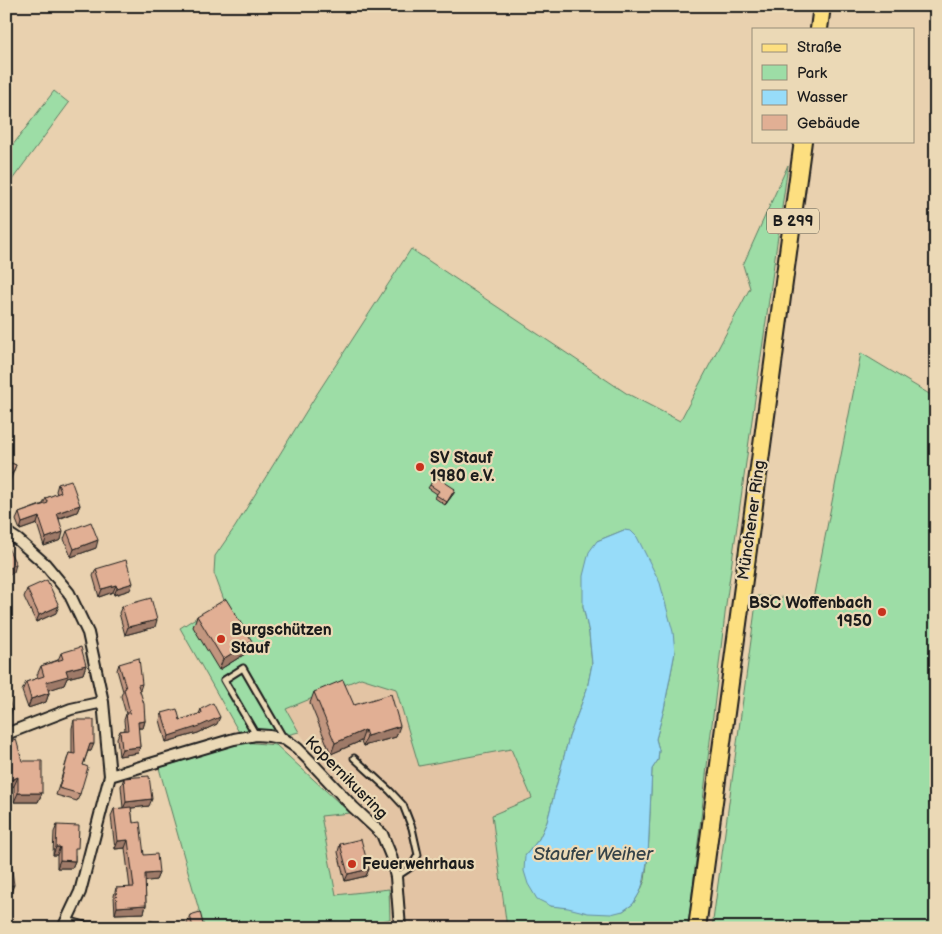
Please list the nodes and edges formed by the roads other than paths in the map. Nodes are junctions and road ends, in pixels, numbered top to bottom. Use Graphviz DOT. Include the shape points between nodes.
graph roads {
  1 [pos="822,6"];
  2 [pos="819,28"];
  3 [pos="803,142"];
  4 [pos="6,532"];
  5 [pos="102,702"];
  6 [pos="6,734"];
  7 [pos="256,735"];
  8 [pos="284,739"];
  9 [pos="354,758"];
  10 [pos="110,776"];
  11 [pos="396,877"];
  12 [pos="65,924"];
  13 [pos="151,925"];
  14 [pos="400,928"];
  15 [pos="697,928"];
  1 -- 2 [label="main road"];
  3 -- 15 [label="main road, Münchener Ring / B 299"];
  4 -- 5 [label="street" via="45,564 69,593 88,632"];
  5 -- 6 [label="street" via="71,709"];
  5 -- 10 [label="street"];
  7 -- 8 [label="street, Kopernikusring"];
  7 -- 8 [label="lane" via="224,680 243,668"];
  7 -- 10 [label="street, Kopernikusring" via="218,743"];
  8 -- 11 [label="street, Kopernikusring" via="297,748 382,834"];
  9 -- 11 [label="lane" via="403,805 412,828 418,855 411,867"];
  10 -- 12 [label="street" via="80,892"];
  11 -- 14 [label="street, Kopernikusring"];
  12 -- 13 [label="lane"];
}
